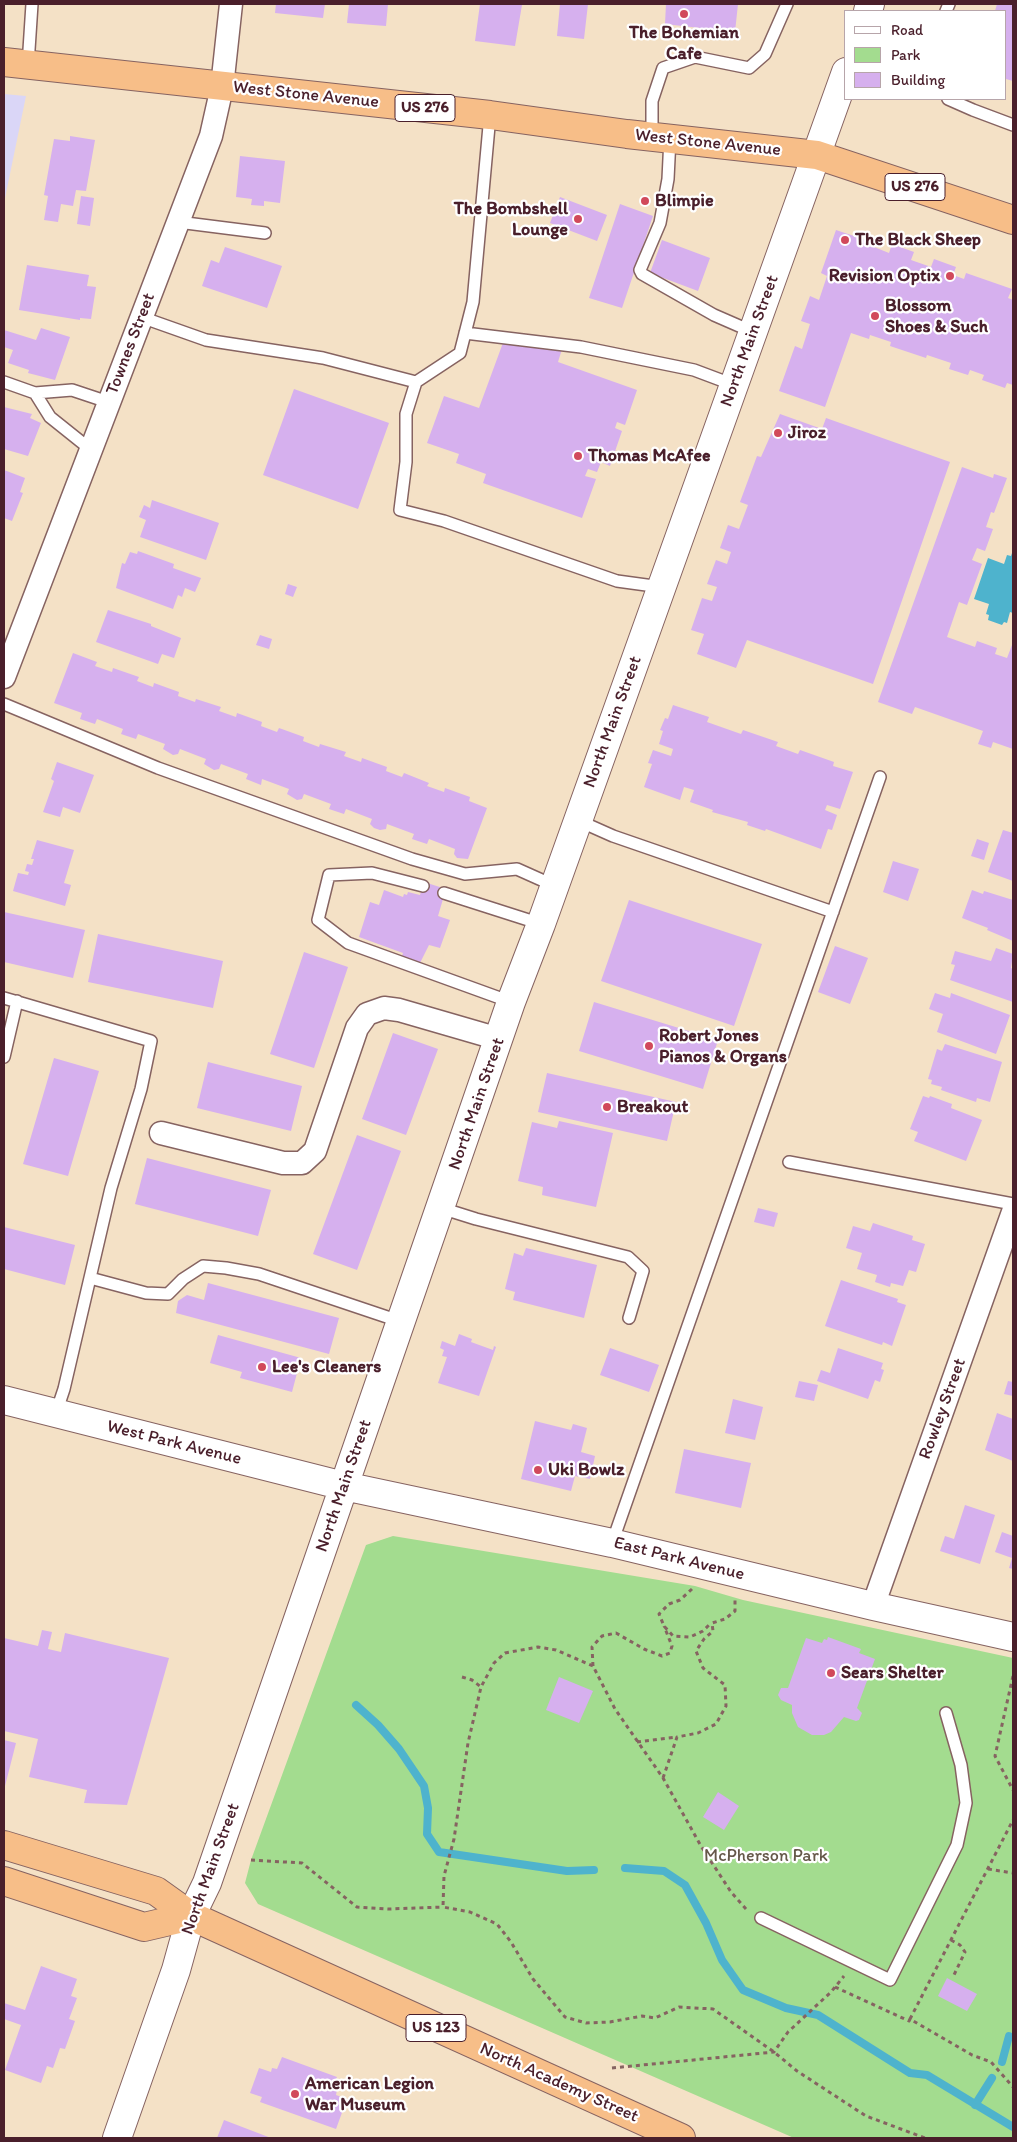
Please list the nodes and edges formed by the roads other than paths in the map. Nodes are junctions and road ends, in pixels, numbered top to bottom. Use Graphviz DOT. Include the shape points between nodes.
graph roads {
  1 [pos="32,4"];
  2 [pos="231,4"];
  3 [pos="787,4"];
  4 [pos="16,64"];
  5 [pos="844,78"];
  6 [pos="222,87"];
  7 [pos="950,100"];
  8 [pos="490,115"];
  9 [pos="1013,125"];
  10 [pos="661,137"];
  11 [pos="817,155"];
  12 [pos="1013,220"];
  13 [pos="178,222"];
  14 [pos="265,233"];
  15 [pos="141,317"];
  16 [pos="753,332"];
  17 [pos="465,333"];
  18 [pos="4,382"];
  19 [pos="416,382"];
  20 [pos="734,385"];
  21 [pos="35,393"];
  22 [pos="108,402"];
  23 [pos="90,449"];
  24 [pos="661,587"];
  25 [pos="12,634"];
  26 [pos="4,677"];
  27 [pos="4,704"];
  28 [pos="880,777"];
  29 [pos="578,820"];
  30 [pos="423,886"];
  31 [pos="555,886"];
  32 [pos="444,894"];
  33 [pos="832,912"];
  34 [pos="541,924"];
  35 [pos="4,998"];
  36 [pos="17,1001"];
  37 [pos="511,1002"];
  38 [pos="499,1039"];
  39 [pos="4,1057"];
  40 [pos="161,1133"];
  41 [pos="789,1162"];
  42 [pos="1013,1204"];
  43 [pos="441,1208"];
  44 [pos="1013,1212"];
  45 [pos="90,1278"];
  46 [pos="630,1318"];
  47 [pos="402,1322"];
  48 [pos="4,1400"];
  49 [pos="56,1413"];
  50 [pos="344,1486"];
  51 [pos="612,1543"];
  52 [pos="873,1606"];
  53 [pos="1013,1637"];
  54 [pos="946,1713"];
  55 [pos="4,1845"];
  56 [pos="4,1881"];
  57 [pos="191,1916"];
  58 [pos="761,1918"];
  59 [pos="117,2138"];
  60 [pos="681,2138"];
  1 -- 4 [label="lane"];
  2 -- 6 [label="street, Townes Street"];
  3 -- 10 [label="lane" via="765,54 749,68 695,57 663,68 652,101"];
  4 -- 6 [label="highway, West Stone Avenue / US 276"];
  5 -- 11 [label="street, North Main Street"];
  6 -- 8 [label="highway, West Stone Avenue / US 276"];
  6 -- 13 [label="street, Townes Street" via="211,136"];
  7 -- 9 [label="lane"];
  8 -- 10 [label="highway, West Stone Avenue / US 276"];
  8 -- 17 [label="lane" via="473,302"];
  10 -- 11 [label="highway, West Stone Avenue / US 276"];
  10 -- 16 [label="lane" via="668,179 660,223 640,270 714,315"];
  11 -- 12 [label="highway, US 276"];
  11 -- 16 [label="street, North Main Street"];
  13 -- 14 [label="lane"];
  13 -- 15 [label="street, Townes Street"];
  15 -- 19 [label="lane" via="206,340 323,358"];
  15 -- 22 [label="street, Townes Street"];
  16 -- 20 [label="street, North Main Street"];
  17 -- 19 [label="lane" via="460,353"];
  17 -- 20 [label="lane" via="581,346 694,370"];
  18 -- 21 [label="lane"];
  19 -- 24 [label="lane" via="406,414 406,462 400,510 444,521 617,581"];
  20 -- 24 [label="street, North Main Street"];
  21 -- 22 [label="lane" via="72,390"];
  21 -- 23 [label="lane" via="50,417"];
  22 -- 23 [label="street, Townes Street"];
  23 -- 25 [label="street, Townes Street"];
  24 -- 29 [label="street, North Main Street"];
  25 -- 26 [label="street, Townes Street"];
  27 -- 31 [label="lane" via="158,768 412,859 465,874 518,869"];
  28 -- 33 [label="lane"];
  29 -- 31 [label="street, North Main Street"];
  29 -- 33 [label="lane" via="612,836"];
  30 -- 37 [label="lane" via="372,873 329,875 318,920 348,942"];
  31 -- 34 [label="street, North Main Street"];
  32 -- 34 [label="lane"];
  33 -- 51 [label="lane"];
  34 -- 37 [label="street, North Main Street"];
  35 -- 36 [label="lane"];
  36 -- 39 [label="lane"];
  36 -- 45 [label="lane" via="152,1041"];
  37 -- 38 [label="street, North Main Street"];
  38 -- 40 [label="street" via="399,1010 384,1008 367,1014 357,1028 315,1152 302,1163 283,1163"];
  38 -- 43 [label="street, North Main Street"];
  41 -- 42 [label="lane"];
  43 -- 46 [label="lane" via="628,1257 643,1271"];
  43 -- 47 [label="street, North Main Street"];
  44 -- 52 [label="street, Rowley Street"];
  45 -- 47 [label="lane" via="146,1293 168,1294 183,1279 204,1266 226,1268 259,1274"];
  45 -- 49 [label="lane"];
  47 -- 50 [label="street, North Main Street"];
  48 -- 49 [label="street, West Park Avenue"];
  49 -- 50 [label="street, West Park Avenue"];
  50 -- 51 [label="street, East Park Avenue"];
  50 -- 57 [label="street, North Main Street" via="207,1883"];
  51 -- 52 [label="street, East Park Avenue"];
  52 -- 53 [label="street, East Park Avenue"];
  54 -- 58 [label="lane" via="961,1766 966,1803 957,1845 890,1980"];
  55 -- 57 [label="highway, North Academy Street / US 123" via="156,1891"];
  56 -- 57 [label="highway" via="144,1927"];
  57 -- 59 [label="street, North Main Street" via="176,1970"];
  57 -- 60 [label="highway, North Academy Street / US 123"];
}
